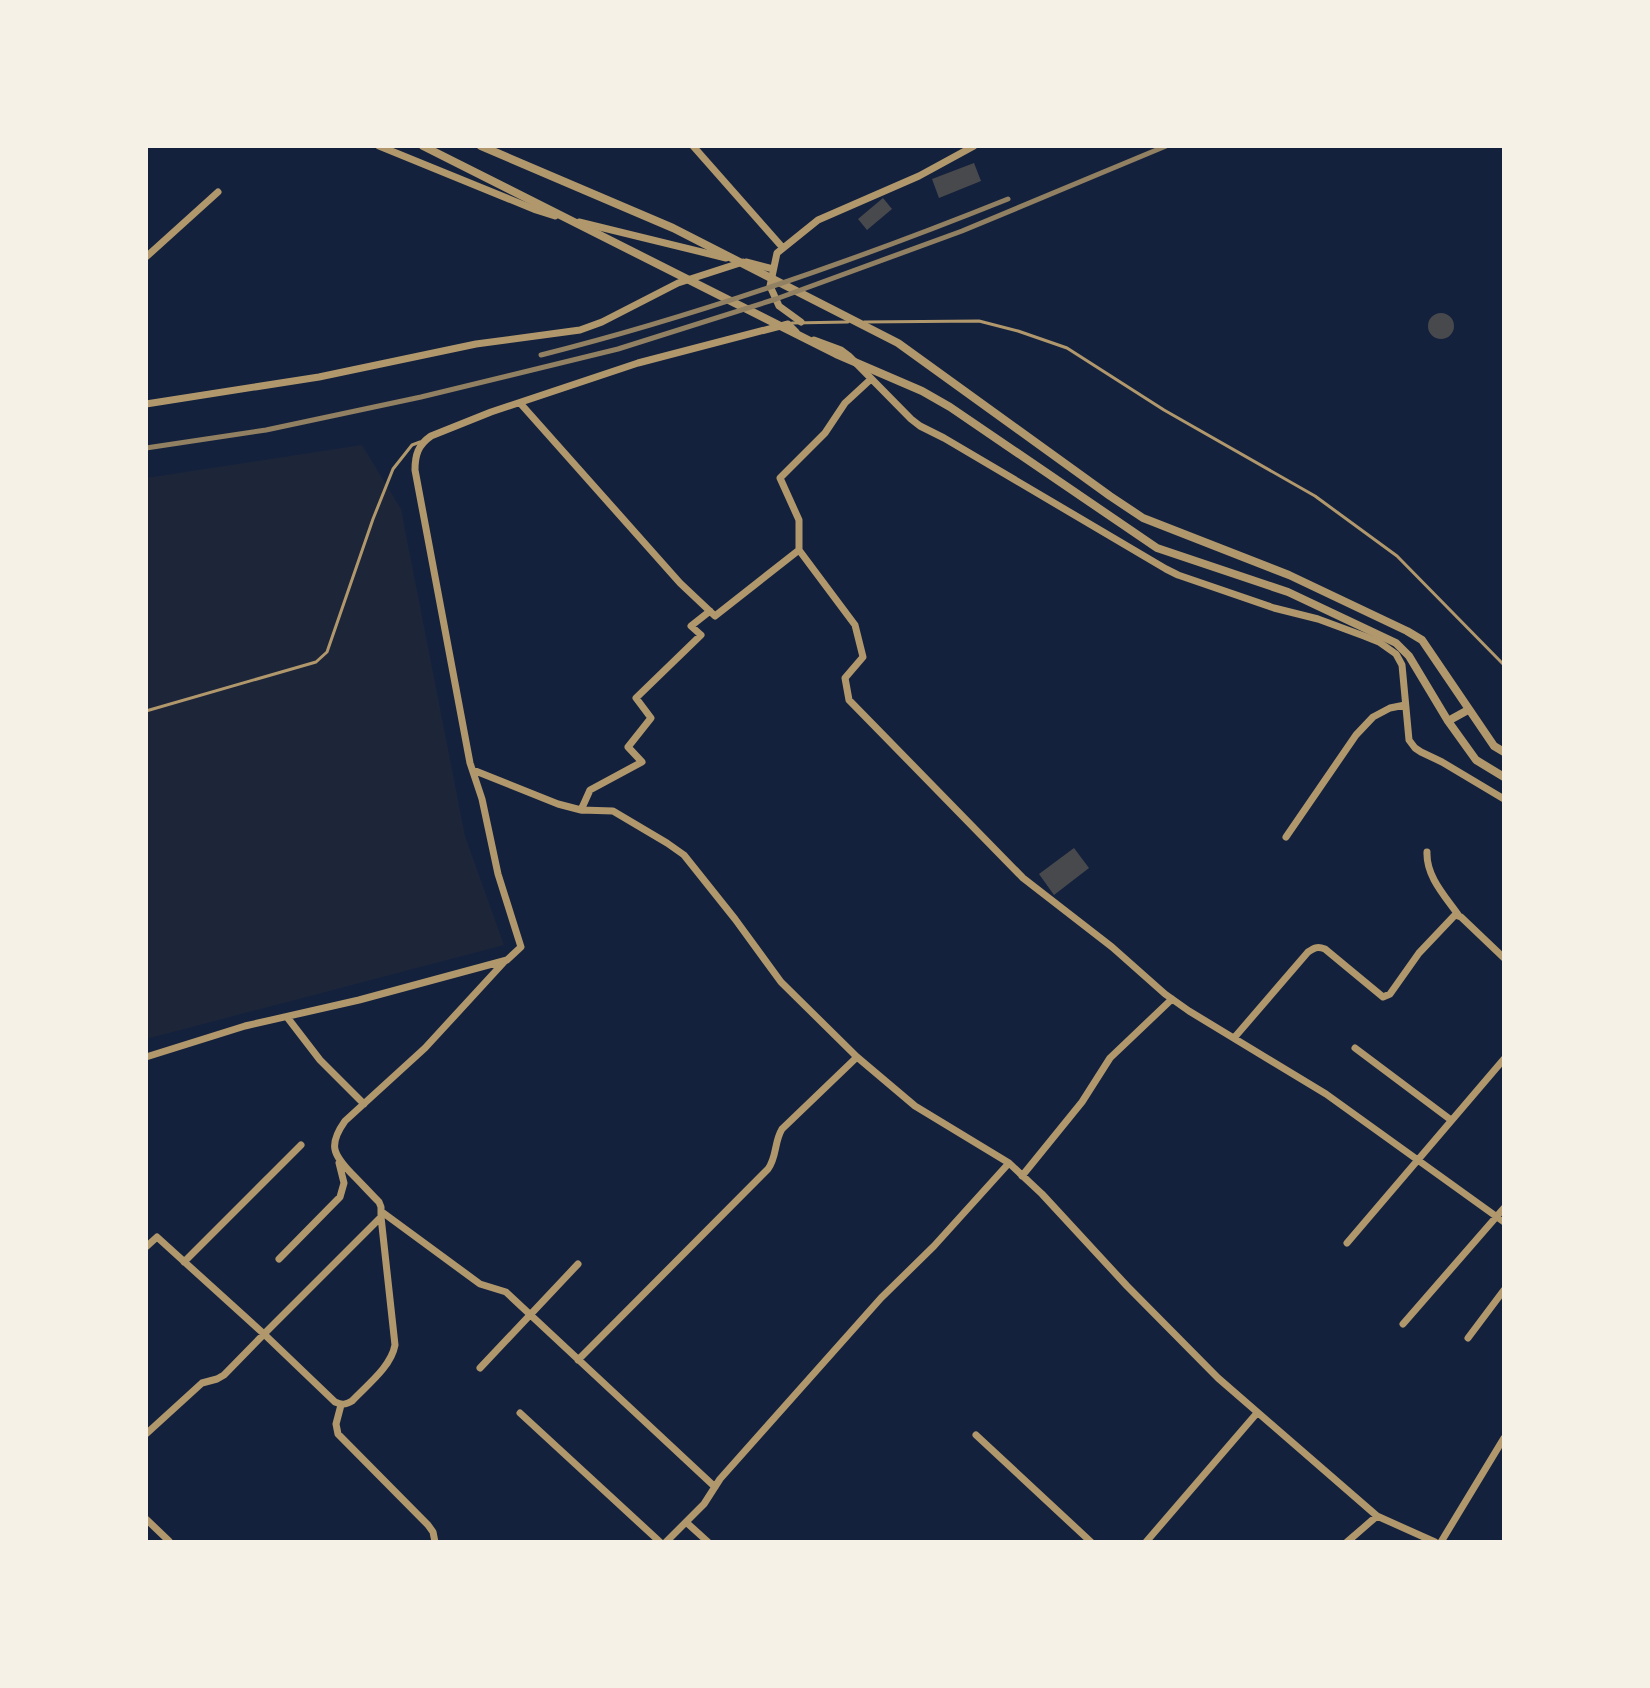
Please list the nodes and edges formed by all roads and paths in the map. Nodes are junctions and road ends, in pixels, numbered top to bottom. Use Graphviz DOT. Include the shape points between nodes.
graph roads {
  1 [pos="379,146"];
  2 [pos="423,146"];
  3 [pos="481,146"];
  4 [pos="693,146"];
  5 [pos="974,146"];
  6 [pos="218,192"];
  7 [pos="783,248"];
  8 [pos="146,257"];
  9 [pos="744,262"];
  10 [pos="773,269"];
  11 [pos="801,322"];
  12 [pos="788,324"];
  13 [pos="871,379"];
  14 [pos="520,403"];
  15 [pos="146,404"];
  16 [pos="423,441"];
  17 [pos="799,550"];
  18 [pos="710,611"];
  19 [pos="1504,665"];
  20 [pos="1405,705"];
  21 [pos="1468,710"];
  22 [pos="146,711"];
  23 [pos="1448,721"];
  24 [pos="1504,752"];
  25 [pos="473,770"];
  26 [pos="1504,777"];
  27 [pos="1504,799"];
  28 [pos="581,810"];
  29 [pos="1286,837"];
  30 [pos="1427,852"];
  31 [pos="1459,916"];
  32 [pos="1504,958"];
  33 [pos="507,960"];
  34 [pos="1172,999"];
  35 [pos="287,1017"];
  36 [pos="1234,1038"];
  37 [pos="1355,1048"];
  38 [pos="146,1057"];
  39 [pos="857,1057"];
  40 [pos="1504,1059"];
  41 [pos="364,1104"];
  42 [pos="1451,1120"];
  43 [pos="301,1145"];
  44 [pos="338,1159"];
  45 [pos="1418,1161"];
  46 [pos="1009,1163"];
  47 [pos="1022,1176"];
  48 [pos="1504,1208"];
  49 [pos="381,1214"];
  50 [pos="1501,1220"];
  51 [pos="1347,1243"];
  52 [pos="146,1247"];
  53 [pos="279,1259"];
  54 [pos="184,1262"];
  55 [pos="578,1264"];
  56 [pos="1504,1290"];
  57 [pos="530,1315"];
  58 [pos="1403,1324"];
  59 [pos="264,1334"];
  60 [pos="1468,1338"];
  61 [pos="578,1360"];
  62 [pos="480,1368"];
  63 [pos="341,1405"];
  64 [pos="520,1413"];
  65 [pos="1257,1413"];
  66 [pos="146,1434"];
  67 [pos="976,1435"];
  68 [pos="1504,1438"];
  69 [pos="715,1487"];
  70 [pos="1377,1516"];
  71 [pos="146,1519"];
  72 [pos="687,1523"];
  73 [pos="169,1541"];
  74 [pos="435,1542"];
  75 [pos="660,1542"];
  76 [pos="666,1542"];
  77 [pos="708,1542"];
  78 [pos="1091,1542"];
  79 [pos="1146,1542"];
  80 [pos="1347,1542"];
  81 [pos="1435,1542"];
  82 [pos="1441,1542"];
  1 -- 9 [label="street" via="536,210"];
  2 -- 23 [label="street" via="836,354 922,391 1157,548 1288,592 1396,643"];
  3 -- 21 [label="street" via="673,228 898,343 1143,518 1289,575 1422,640"];
  4 -- 7 [label="street"];
  5 -- 7 [label="street" via="818,220"];
  6 -- 8 [label="street"];
  7 -- 10 [label="street"];
  9 -- 10 [label="street"];
  9 -- 15 [label="street" via="678,283 580,330"];
  10 -- 11 [label="street" via="770,286 779,306"];
  11 -- 12 [label="lane"];
  11 -- 19 [label="lane" via="979,321 1067,348 1315,496 1397,556"];
  12 -- 13 [label="street" via="799,334 841,350"];
  12 -- 14 [label="street" via="638,363"];
  13 -- 17 [label="street" via="780,478 799,520"];
  13 -- 20 [label="street" via="920,426 1178,575 1379,642 1402,665"];
  14 -- 16 [label="street"];
  14 -- 18 [label="street"];
  16 -- 22 [label="lane" via="412,445 393,469 327,652 316,662"];
  16 -- 25 [label="street" via="415,470"];
  17 -- 18 [label="street" via="715,616"];
  17 -- 34 [label="street" via="855,625 863,657 845,678 849,700 1023,878"];
  18 -- 28 [label="street" via="691,626 701,635 636,698 651,718 628,747 642,762 590,790"];
  20 -- 27 [label="street" via="1409,740 1415,748"];
  20 -- 29 [label="street" via="1373,717 1356,735"];
  21 -- 23 [label="street"];
  21 -- 24 [label="street"];
  23 -- 26 [label="street" via="1476,760"];
  25 -- 28 [label="street"];
  25 -- 33 [label="street" via="521,947"];
  28 -- 39 [label="street" via="613,811 684,855 781,982"];
  30 -- 31 [label="street" via="1433,877"];
  31 -- 32 [label="street"];
  31 -- 36 [label="street" via="1419,953 1387,996 1325,949 1313,948"];
  33 -- 35 [label="street"];
  33 -- 41 [label="street"];
  34 -- 36 [label="street"];
  34 -- 47 [label="street" via="1110,1058"];
  35 -- 38 [label="street"];
  35 -- 41 [label="street"];
  36 -- 45 [label="street" via="1326,1094"];
  37 -- 42 [label="street"];
  39 -- 46 [label="street" via="915,1106"];
  39 -- 61 [label="street" via="782,1129 768,1169"];
  40 -- 42 [label="street"];
  41 -- 44 [label="street" via="339,1130 334,1145"];
  42 -- 45 [label="street"];
  43 -- 54 [label="street"];
  44 -- 49 [label="street" via="379,1202"];
  44 -- 53 [label="street" via="344,1183 340,1197"];
  45 -- 50 [label="street"];
  45 -- 51 [label="street"];
  46 -- 47 [label="street"];
  46 -- 69 [label="street" via="881,1298"];
  47 -- 65 [label="street"];
  48 -- 50 [label="street"];
  49 -- 57 [label="street" via="476,1282 506,1292"];
  49 -- 59 [label="street"];
  49 -- 63 [label="street" via="393,1355 352,1401"];
  50 -- 58 [label="street"];
  52 -- 54 [label="street" via="157,1237"];
  54 -- 59 [label="street"];
  55 -- 57 [label="street"];
  56 -- 60 [label="street"];
  57 -- 61 [label="street"];
  57 -- 62 [label="street"];
  59 -- 63 [label="street"];
  59 -- 66 [label="street" via="224,1375 202,1383"];
  61 -- 69 [label="street"];
  63 -- 74 [label="street" via="338,1434 428,1525"];
  64 -- 75 [label="street"];
  65 -- 70 [label="street"];
  65 -- 79 [label="street"];
  67 -- 78 [label="street"];
  68 -- 82 [label="street"];
  69 -- 72 [label="street"];
  70 -- 80 [label="street"];
  70 -- 81 [label="street"];
  71 -- 73 [label="street"];
  72 -- 76 [label="street"];
  72 -- 77 [label="street"];
}
